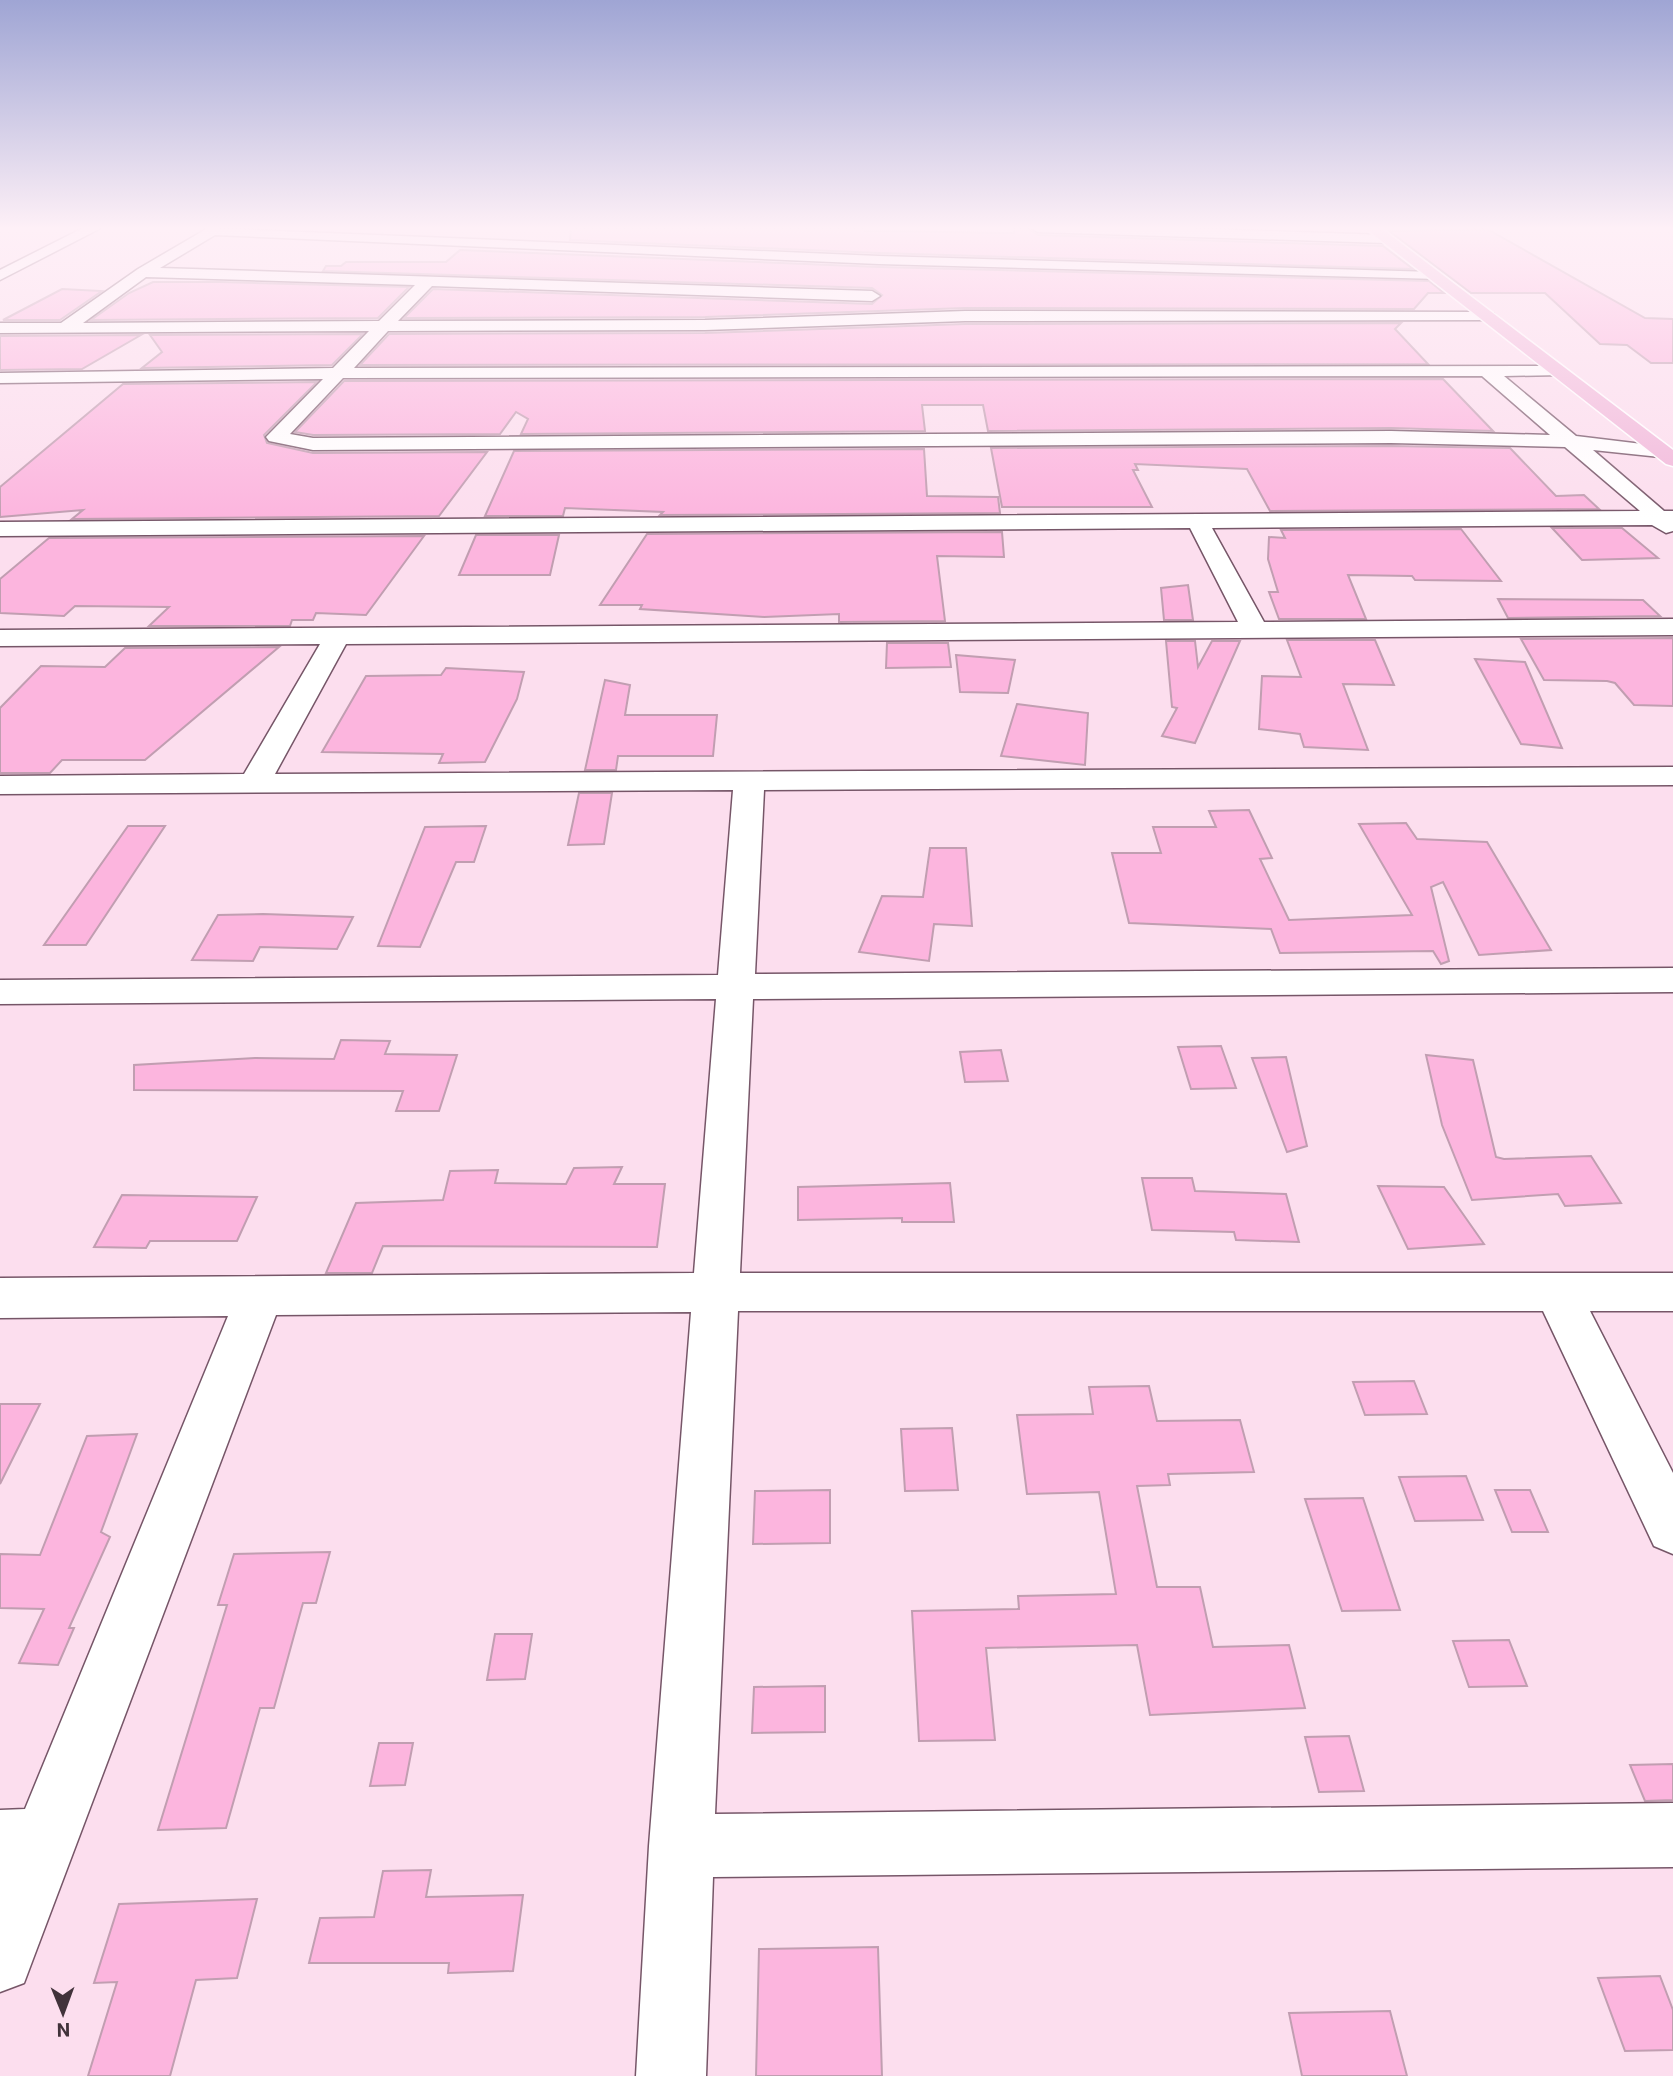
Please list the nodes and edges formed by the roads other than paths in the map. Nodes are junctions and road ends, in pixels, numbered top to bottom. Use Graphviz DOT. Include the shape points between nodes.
graph roads {
  1 [pos="69,325"];
  2 [pos="732,325"];
  3 [pos="1498,325"];
  4 [pos="383,327"];
  5 [pos="0,328"];
  6 [pos="65,328"];
  7 [pos="43,344"];
  8 [pos="22,360"];
  9 [pos="1486,371"];
  10 [pos="1556,371"];
  11 [pos="340,373"];
  12 [pos="0,377"];
  13 [pos="1565,441"];
  14 [pos="1667,456"];
  15 [pos="1198,522"];
  16 [pos="1667,523"];
  17 [pos="0,529"];
  18 [pos="1673,627"];
  19 [pos="1255,629"];
  20 [pos="338,635"];
  21 [pos="0,638"];
  22 [pos="1673,776"];
  23 [pos="750,781"];
  24 [pos="254,784"];
  25 [pos="0,785"];
  26 [pos="1673,979"];
  27 [pos="736,986"];
  28 [pos="0,992"];
  29 [pos="715,1292"];
  30 [pos="1673,1292"];
  31 [pos="1557,1293"];
  32 [pos="260,1295"];
  33 [pos="0,1298"];
  34 [pos="1673,1528"];
  35 [pos="1673,1835"];
  36 [pos="22,1841"];
  37 [pos="681,1846"];
  38 [pos="0,1959"];
  39 [pos="671,2076"];
  1 -- 6 [label="street"];
  2 -- 4 [label="street"];
  3 -- 10 [label="main road"];
  4 -- 6 [label="street"];
  4 -- 11 [label="street"];
  5 -- 6 [label="street"];
  6 -- 7 [label="street"];
  8 -- 12 [label="street"];
  9 -- 10 [label="street"];
  9 -- 11 [label="street"];
  9 -- 13 [label="street"];
  10 -- 14 [label="main road"];
  11 -- 12 [label="street"];
  11 -- 13 [label="street" via="276,437 313,443 1391,437"];
  13 -- 14 [label="street"];
  13 -- 16 [label="street"];
  15 -- 16 [label="street"];
  15 -- 17 [label="street"];
  15 -- 19 [label="street"];
  18 -- 19 [label="street"];
  19 -- 20 [label="street"];
  20 -- 21 [label="street"];
  20 -- 24 [label="street"];
  22 -- 23 [label="street"];
  23 -- 24 [label="street"];
  23 -- 27 [label="street"];
  24 -- 25 [label="street"];
  26 -- 27 [label="street"];
  27 -- 28 [label="street"];
  27 -- 29 [label="street"];
  29 -- 31 [label="street"];
  29 -- 32 [label="street"];
  29 -- 37 [label="street"];
  30 -- 31 [label="street"];
  31 -- 34 [label="street"];
  32 -- 33 [label="street"];
  32 -- 36 [label="street"];
  35 -- 37 [label="street"];
  36 -- 38 [label="street"];
  37 -- 39 [label="street"];
}
